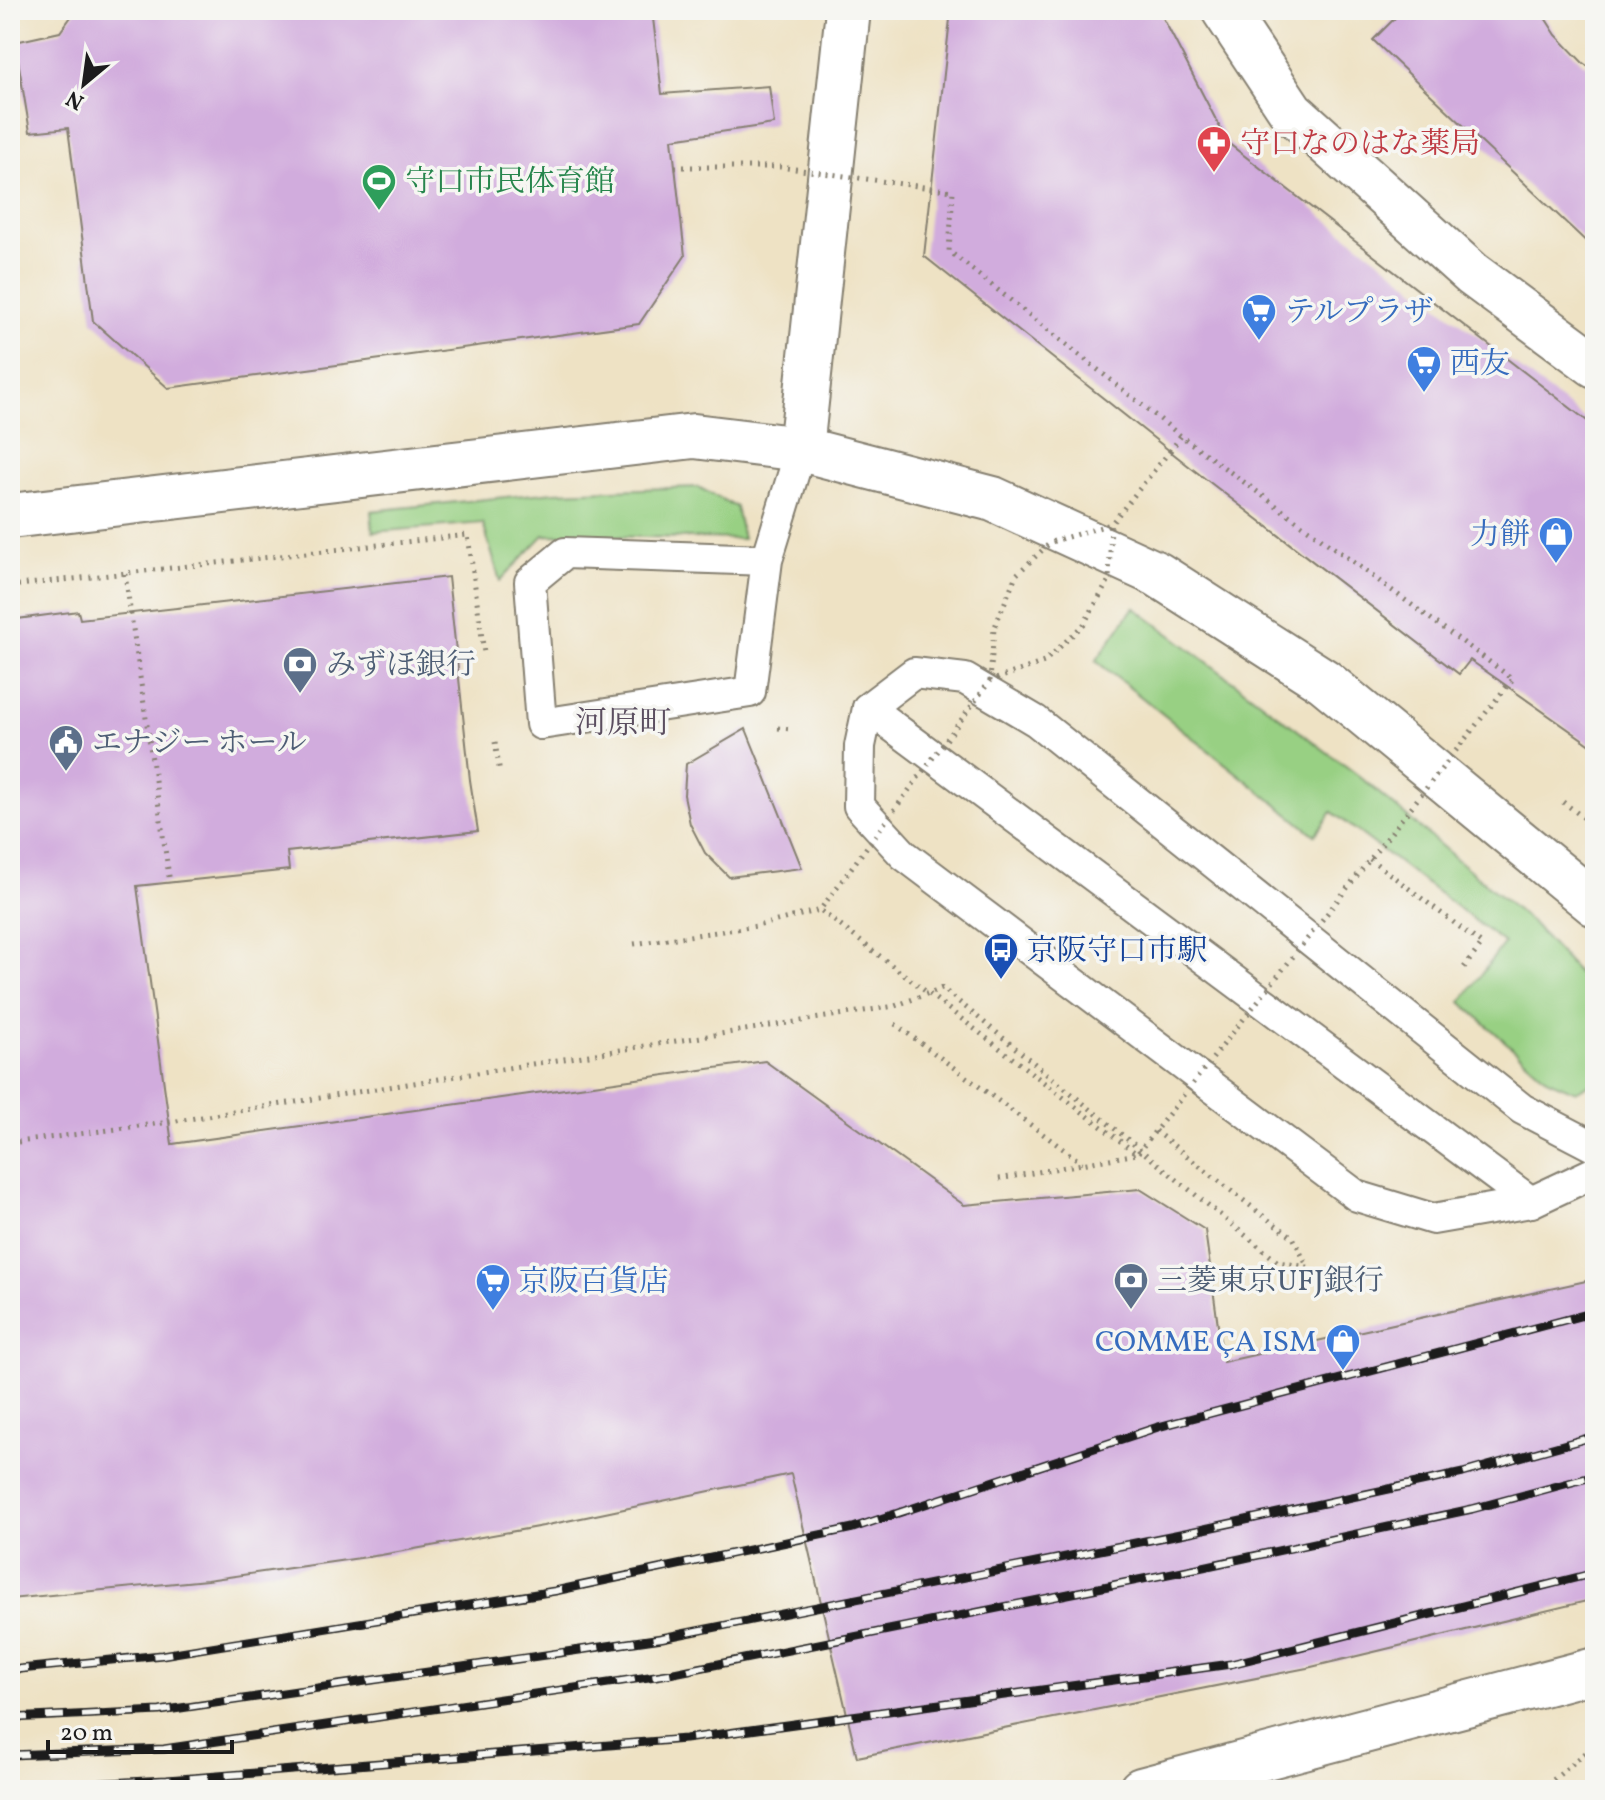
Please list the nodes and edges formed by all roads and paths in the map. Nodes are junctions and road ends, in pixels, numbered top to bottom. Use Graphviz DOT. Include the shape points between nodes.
graph roads {
  1 [pos="848,10"];
  2 [pos="1224,10"];
  3 [pos="675,167"];
  4 [pos="1595,365"];
  5 [pos="1181,436"];
  6 [pos="801,449"];
  7 [pos="10,516"];
  8 [pos="1111,524"];
  9 [pos="767,560"];
  10 [pos="125,574"];
  11 [pos="10,586"];
  12 [pos="485,662"];
  13 [pos="990,681"];
  14 [pos="868,708"];
  15 [pos="495,741"];
  16 [pos="500,773"];
  17 [pos="1370,859"];
  18 [pos="170,883"];
  19 [pos="1595,904"];
  20 [pos="820,910"];
  21 [pos="634,944"];
  22 [pos="1462,970"];
  23 [pos="895,1024"];
  24 [pos="1155,1131"];
  25 [pos="10,1143"];
  26 [pos="1595,1147"];
  27 [pos="1137,1154"];
  28 [pos="1082,1163"];
  29 [pos="1595,1172"];
  30 [pos="999,1179"];
  31 [pos="1531,1202"];
  32 [pos="1595,1670"];
  33 [pos="1595,1745"];
  34 [pos="1141,1790"];
  35 [pos="1541,1790"];
  1 -- 6 [label="street"];
  2 -- 4 [label="street" via="1291,111 1472,274"];
  3 -- 5 [label="path, bridge" via="780,167 953,191 949,251"];
  5 -- 8 [label="path, bridge"];
  5 -- 17 [label="path, bridge" via="1513,679"];
  6 -- 7 [label="street" via="694,436"];
  6 -- 9 [label="lane"];
  6 -- 19 [label="street" via="993,499 1157,574 1324,681"];
  8 -- 13 [label="path, bridge" via="1109,580 1084,624 1044,662"];
  8 -- 13 [label="path, bridge" via="1051,542 1016,575 994,629"];
  9 -- 9 [label="lane" via="750,692 541,724 530,582 565,553"];
  10 -- 11 [label="path"];
  10 -- 12 [label="path" via="468,535"];
  10 -- 18 [label="path"];
  13 -- 20 [label="path, bridge"];
  14 -- 26 [label="lane" via="914,673 965,679 1036,721 1522,1109"];
  14 -- 31 [label="lane"];
  14 -- 31 [label="lane" via="860,746 859,806 904,855 1357,1196 1433,1219"];
  15 -- 16 [label="path"];
  17 -- 22 [label="path" via="1482,944"];
  17 -- 24 [label="path, bridge"];
  20 -- 21 [label="path" via="757,926"];
  20 -- 27 [label="path, bridge"];
  23 -- 28 [label="path"];
  24 -- 25 [label="path" via="1293,1237 1308,1267 1278,1262 942,988 879,1009"];
  24 -- 27 [label="path, bridge"];
  27 -- 28 [label="path"];
  28 -- 30 [label="path"];
  29 -- 31 [label="lane"];
  32 -- 34 [label="street"];
  33 -- 35 [label="path"];
}
